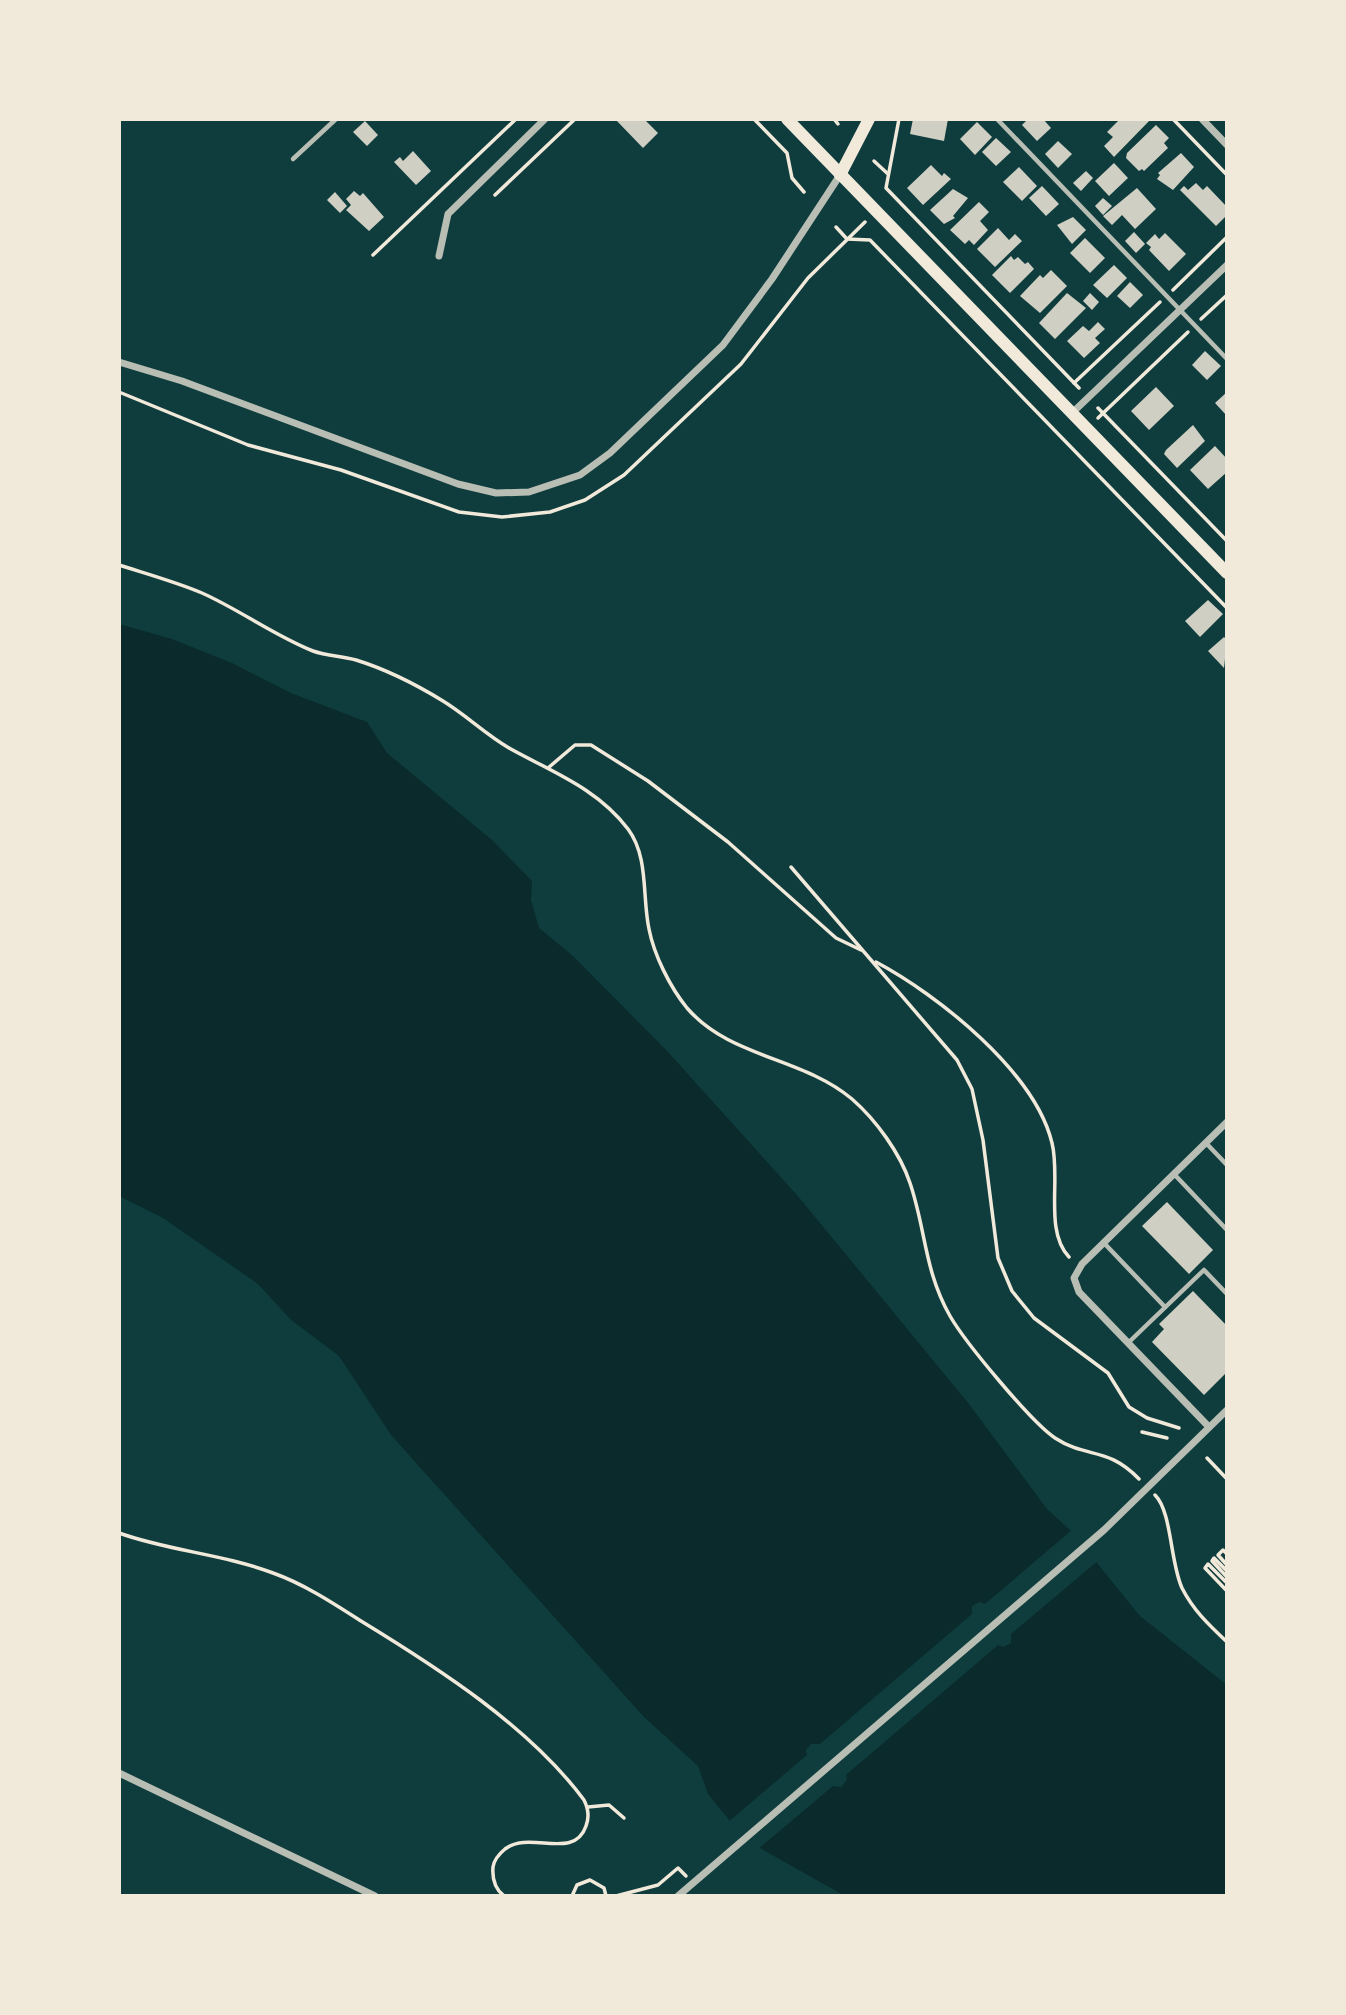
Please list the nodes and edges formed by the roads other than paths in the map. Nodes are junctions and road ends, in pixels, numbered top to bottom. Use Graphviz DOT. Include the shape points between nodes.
graph roads {
  1 [pos="337,119"];
  2 [pos="545,119"];
  3 [pos="787,119"];
  4 [pos="869,119"];
  5 [pos="997,119"];
  6 [pos="1202,119"];
  7 [pos="1227,145"];
  8 [pos="293,159"];
  9 [pos="840,175"];
  10 [pos="439,256"];
  11 [pos="1227,265"];
  12 [pos="1180,311"];
  13 [pos="1227,359"];
  14 [pos="119,362"];
  15 [pos="1072,414"];
  16 [pos="1227,573"];
  17 [pos="1227,1122"];
  18 [pos="1206,1143"];
  19 [pos="1227,1165"];
  20 [pos="1174,1174"];
  21 [pos="1227,1230"];
  22 [pos="1104,1243"];
  23 [pos="1227,1294"];
  24 [pos="1165,1307"];
  25 [pos="1128,1343"];
  26 [pos="1227,1410"];
  27 [pos="1209,1427"];
  28 [pos="119,1773"];
  29 [pos="376,1896"];
  30 [pos="678,1896"];
  1 -- 8 [label="lane"];
  2 -- 10 [label="street" via="447,214"];
  3 -- 9 [label="main road"];
  4 -- 9 [label="main road"];
  5 -- 12 [label="lane"];
  6 -- 7 [label="street"];
  9 -- 14 [label="street" via="723,345 610,453 580,475 529,492 496,493 458,484"];
  9 -- 15 [label="main road"];
  11 -- 12 [label="street"];
  12 -- 13 [label="lane"];
  12 -- 15 [label="street"];
  15 -- 16 [label="main road"];
  17 -- 18 [label="street"];
  18 -- 19 [label="lane"];
  18 -- 20 [label="street"];
  20 -- 21 [label="lane"];
  20 -- 22 [label="street"];
  22 -- 24 [label="lane"];
  22 -- 25 [label="street" via="1074,1278 1079,1292"];
  23 -- 24 [label="lane" via="1204,1270"];
  24 -- 25 [label="lane"];
  25 -- 27 [label="street"];
  26 -- 27 [label="street"];
  27 -- 30 [label="street" via="1104,1530"];
  28 -- 29 [label="street"];
}
